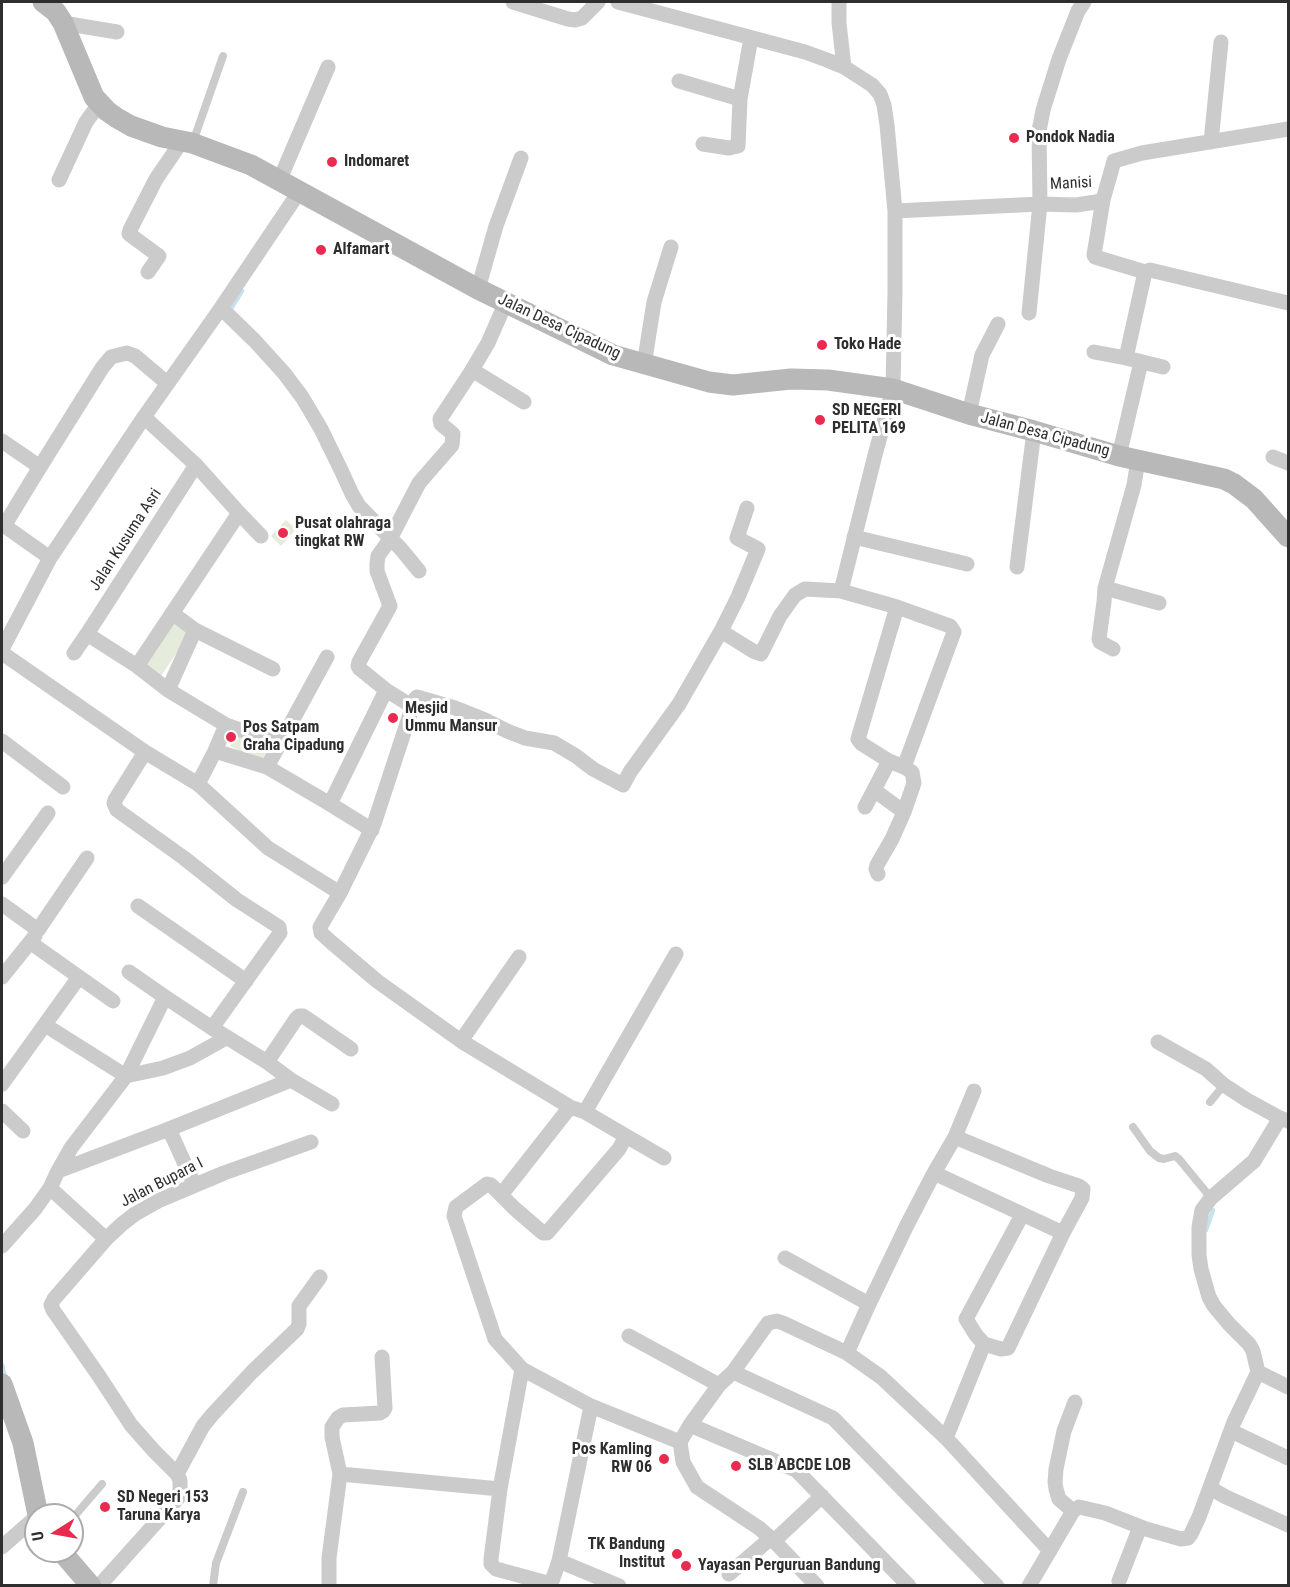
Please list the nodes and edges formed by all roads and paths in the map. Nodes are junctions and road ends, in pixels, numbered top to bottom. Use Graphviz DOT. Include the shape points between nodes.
graph roads {
  1 [pos="43,2"];
  2 [pos="513,2"];
  3 [pos="598,2"];
  4 [pos="618,2"];
  5 [pos="839,2"];
  6 [pos="1084,2"];
  7 [pos="660,7"];
  8 [pos="63,23"];
  9 [pos="117,32"];
  10 [pos="751,38"];
  11 [pos="1221,42"];
  12 [pos="223,56"];
  13 [pos="328,66"];
  14 [pos="844,67"];
  15 [pos="679,81"];
  16 [pos="740,99"];
  17 [pos="99,104"];
  18 [pos="1288,129"];
  19 [pos="187,142"];
  20 [pos="1211,142"];
  21 [pos="703,144"];
  22 [pos="521,158"];
  23 [pos="280,179"];
  24 [pos="59,180"];
  25 [pos="299,192"];
  26 [pos="1103,200"];
  27 [pos="1040,204"];
  28 [pos="895,211"];
  29 [pos="671,247"];
  30 [pos="148,272"];
  31 [pos="1145,272"];
  32 [pos="478,289"];
  33 [pos="506,302"];
  34 [pos="1288,303"];
  35 [pos="221,308"];
  36 [pos="1029,313"];
  37 [pos="998,324"];
  38 [pos="1094,352"];
  39 [pos="1126,358"];
  40 [pos="1142,362"];
  41 [pos="644,364"];
  42 [pos="1163,367"];
  43 [pos="472,370"];
  44 [pos="167,383"];
  45 [pos="893,389"];
  46 [pos="524,402"];
  47 [pos="969,414"];
  48 [pos="144,417"];
  49 [pos="1034,431"];
  50 [pos="2,441"];
  51 [pos="1273,457"];
  52 [pos="1128,458"];
  53 [pos="1288,463"];
  54 [pos="196,465"];
  55 [pos="39,467"];
  56 [pos="747,508"];
  57 [pos="239,513"];
  58 [pos="3,525"];
  59 [pos="261,536"];
  60 [pos="854,537"];
  61 [pos="1288,537"];
  62 [pos="390,539"];
  63 [pos="51,558"];
  64 [pos="967,564"];
  65 [pos="1017,567"];
  66 [pos="419,571"];
  67 [pos="1105,588"];
  68 [pos="841,591"];
  69 [pos="1160,603"];
  70 [pos="897,607"];
  71 [pos="172,613"];
  72 [pos="195,630"];
  73 [pos="721,631"];
  74 [pos="87,634"];
  75 [pos="1113,649"];
  76 [pos="2,651"];
  77 [pos="74,653"];
  78 [pos="327,657"];
  79 [pos="136,666"];
  80 [pos="273,669"];
  81 [pos="168,690"];
  82 [pos="386,690"];
  83 [pos="413,707"];
  84 [pos="226,725"];
  85 [pos="2,741"];
  86 [pos="280,744"];
  87 [pos="215,751"];
  88 [pos="145,752"];
  89 [pos="889,761"];
  90 [pos="267,767"];
  91 [pos="904,767"];
  92 [pos="198,784"];
  93 [pos="63,787"];
  94 [pos="874,790"];
  95 [pos="330,804"];
  96 [pos="865,807"];
  97 [pos="904,812"];
  98 [pos="48,813"];
  99 [pos="372,830"];
  100 [pos="87,858"];
  101 [pos="878,874"];
  102 [pos="2,877"];
  103 [pos="340,893"];
  104 [pos="2,904"];
  105 [pos="138,906"];
  106 [pos="34,937"];
  107 [pos="676,954"];
  108 [pos="519,957"];
  109 [pos="129,972"];
  110 [pos="2,977"];
  111 [pos="79,977"];
  112 [pos="246,981"];
  113 [pos="165,997"];
  114 [pos="113,1001"];
  115 [pos="45,1025"];
  116 [pos="212,1028"];
  117 [pos="226,1038"];
  118 [pos="461,1041"];
  119 [pos="1158,1042"];
  120 [pos="351,1050"];
  121 [pos="267,1062"];
  122 [pos="126,1076"];
  123 [pos="291,1080"];
  124 [pos="2,1084"];
  125 [pos="1224,1085"];
  126 [pos="974,1091"];
  127 [pos="1210,1102"];
  128 [pos="332,1104"];
  129 [pos="577,1110"];
  130 [pos="2,1112"];
  131 [pos="1284,1120"];
  132 [pos="1133,1127"];
  133 [pos="169,1129"];
  134 [pos="23,1131"];
  135 [pos="626,1136"];
  136 [pos="955,1137"];
  137 [pos="311,1142"];
  138 [pos="664,1158"];
  139 [pos="58,1171"];
  140 [pos="934,1173"];
  141 [pos="194,1184"];
  142 [pos="50,1188"];
  143 [pos="501,1195"];
  144 [pos="1211,1198"];
  145 [pos="1022,1215"];
  146 [pos="1063,1233"];
  147 [pos="106,1239"];
  148 [pos="2,1246"];
  149 [pos="785,1258"];
  150 [pos="320,1277"];
  151 [pos="869,1304"];
  152 [pos="630,1336"];
  153 [pos="984,1344"];
  154 [pos="847,1353"];
  155 [pos="382,1357"];
  156 [pos="522,1369"];
  157 [pos="733,1372"];
  158 [pos="1258,1372"];
  159 [pos="719,1384"];
  160 [pos="2,1386"];
  161 [pos="1288,1387"];
  162 [pos="1075,1402"];
  163 [pos="591,1406"];
  164 [pos="690,1425"];
  165 [pos="1231,1431"];
  166 [pos="946,1438"];
  167 [pos="680,1442"];
  168 [pos="1288,1458"];
  169 [pos="177,1474"];
  170 [pos="340,1474"];
  171 [pos="102,1484"];
  172 [pos="1210,1488"];
  173 [pos="500,1489"];
  174 [pos="243,1492"];
  175 [pos="822,1496"];
  176 [pos="36,1503"];
  177 [pos="84,1505"];
  178 [pos="1072,1511"];
  179 [pos="1288,1525"];
  180 [pos="24,1527"];
  181 [pos="1140,1527"];
  182 [pos="772,1539"];
  183 [pos="2,1547"];
  184 [pos="1050,1551"];
  185 [pos="559,1561"];
  186 [pos="71,1563"];
  187 [pos="729,1574"];
  188 [pos="1119,1581"];
  189 [pos="550,1585"];
  190 [pos="91,1586"];
  191 [pos="99,1586"];
  192 [pos="213,1586"];
  193 [pos="329,1586"];
  194 [pos="619,1586"];
  195 [pos="817,1586"];
  196 [pos="909,1586"];
  197 [pos="997,1586"];
  198 [pos="1029,1586"];
  1 -- 8 [label="street, Jalan Desa Cipadung"];
  2 -- 3 [label="street" via="575,20"];
  4 -- 7 [label="street"];
  5 -- 14 [label="street"];
  6 -- 27 [label="street" via="1059,59 1043,110 1039,131"];
  7 -- 10 [label="street"];
  8 -- 9 [label="street"];
  8 -- 17 [label="street, Jalan Desa Cipadung"];
  10 -- 14 [label="street"];
  10 -- 16 [label="street"];
  11 -- 20 [label="street"];
  12 -- 19 [label="lane"];
  13 -- 23 [label="street"];
  14 -- 28 [label="street" via="872,85 884,105"];
  15 -- 16 [label="street"];
  16 -- 21 [label="street" via="738,146"];
  17 -- 19 [label="street, Jalan Desa Cipadung" via="131,126"];
  17 -- 24 [label="street" via="86,122"];
  18 -- 20 [label="street, Manisi"];
  19 -- 23 [label="street, Jalan Desa Cipadung"];
  19 -- 30 [label="street" via="156,179 130,230 129,234 159,256"];
  20 -- 26 [label="street, Manisi" via="1114,161"];
  22 -- 32 [label="street"];
  23 -- 25 [label="street, Jalan Desa Cipadung"];
  25 -- 32 [label="street, Jalan Desa Cipadung"];
  25 -- 35 [label="street"];
  26 -- 27 [label="street, Manisi" via="1076,205"];
  26 -- 31 [label="street" via="1094,255"];
  27 -- 28 [label="street, Manisi"];
  27 -- 36 [label="street"];
  28 -- 45 [label="street"];
  29 -- 41 [label="street" via="654,303"];
  31 -- 34 [label="street"];
  31 -- 39 [label="street"];
  32 -- 33 [label="street, Jalan Desa Cipadung"];
  33 -- 41 [label="street, Jalan Desa Cipadung" via="613,355"];
  33 -- 43 [label="street"];
  35 -- 44 [label="street"];
  35 -- 62 [label="street" via="284,372 302,397 359,506"];
  37 -- 47 [label="street" via="982,355"];
  38 -- 39 [label="street"];
  39 -- 40 [label="street"];
  40 -- 42 [label="street"];
  40 -- 52 [label="street"];
  41 -- 45 [label="street, Jalan Desa Cipadung" via="733,385 828,380"];
  43 -- 46 [label="street"];
  43 -- 62 [label="street" via="440,419 453,434 452,445 419,483"];
  44 -- 48 [label="street"];
  44 -- 55 [label="street" via="135,356 127,353 111,357"];
  45 -- 47 [label="street, Jalan Desa Cipadung"];
  45 -- 60 [label="street"];
  47 -- 49 [label="street, Jalan Desa Cipadung"];
  48 -- 54 [label="street"];
  48 -- 63 [label="street"];
  49 -- 52 [label="street, Jalan Desa Cipadung"];
  49 -- 65 [label="street"];
  50 -- 55 [label="street"];
  51 -- 53 [label="street"];
  52 -- 61 [label="street, Jalan Desa Cipadung" via="1224,479 1254,499"];
  52 -- 67 [label="street" via="1134,485"];
  54 -- 57 [label="street"];
  54 -- 74 [label="street, Jalan Kusuma Asri"];
  55 -- 58 [label="street"];
  56 -- 73 [label="street" via="737,538 758,549"];
  57 -- 59 [label="street"];
  57 -- 71 [label="street"];
  58 -- 63 [label="street"];
  60 -- 64 [label="street"];
  60 -- 68 [label="street"];
  62 -- 66 [label="street"];
  62 -- 82 [label="street" via="377,564 390,606 358,666"];
  63 -- 76 [label="street"];
  67 -- 69 [label="street"];
  67 -- 75 [label="street" via="1099,639"];
  68 -- 70 [label="street"];
  68 -- 73 [label="street" via="805,589 795,595 761,654"];
  70 -- 89 [label="street" via="858,739"];
  70 -- 91 [label="street" via="950,626 954,632"];
  71 -- 72 [label="street"];
  71 -- 79 [label="street"];
  72 -- 80 [label="street"];
  72 -- 81 [label="street"];
  73 -- 83 [label="street" via="679,704 623,785 554,742 525,738 427,699 417,697"];
  74 -- 77 [label="street, Jalan Kusuma Asri"];
  74 -- 79 [label="street"];
  76 -- 88 [label="street"];
  78 -- 86 [label="street"];
  79 -- 81 [label="street"];
  81 -- 84 [label="street"];
  82 -- 83 [label="street"];
  82 -- 95 [label="street"];
  83 -- 99 [label="street"];
  84 -- 86 [label="street"];
  84 -- 87 [label="street"];
  85 -- 93 [label="street"];
  86 -- 90 [label="street"];
  87 -- 90 [label="street"];
  87 -- 92 [label="street"];
  88 -- 92 [label="street"];
  88 -- 112 [label="street" via="115,800 115,808 279,927 280,933"];
  89 -- 91 [label="street"];
  89 -- 94 [label="street"];
  90 -- 95 [label="street"];
  91 -- 97 [label="street" via="912,772 914,783"];
  92 -- 103 [label="street" via="268,848"];
  94 -- 96 [label="street"];
  94 -- 97 [label="street"];
  95 -- 99 [label="street"];
  97 -- 101 [label="street" via="877,865"];
  98 -- 102 [label="street"];
  99 -- 103 [label="street"];
  100 -- 106 [label="street"];
  103 -- 118 [label="street" via="320,927 321,933 377,981"];
  104 -- 106 [label="street"];
  105 -- 112 [label="street"];
  106 -- 110 [label="street"];
  106 -- 111 [label="street"];
  107 -- 129 [label="street"];
  108 -- 118 [label="street"];
  109 -- 113 [label="street"];
  111 -- 114 [label="street"];
  111 -- 115 [label="street"];
  112 -- 116 [label="street"];
  113 -- 116 [label="street"];
  113 -- 122 [label="street"];
  115 -- 122 [label="street"];
  115 -- 124 [label="street"];
  116 -- 117 [label="street"];
  117 -- 121 [label="street"];
  117 -- 122 [label="street" via="190,1058"];
  118 -- 129 [label="street"];
  119 -- 125 [label="street" via="1206,1069"];
  120 -- 121 [label="street" via="300,1016"];
  121 -- 123 [label="street"];
  122 -- 139 [label="street"];
  123 -- 128 [label="street"];
  123 -- 133 [label="street"];
  125 -- 127 [label="lane"];
  125 -- 131 [label="street"];
  126 -- 136 [label="street"];
  129 -- 135 [label="street"];
  129 -- 143 [label="street"];
  130 -- 134 [label="street"];
  131 -- 144 [label="street" via="1254,1161"];
  132 -- 144 [label="lane" via="1159,1158 1179,1159"];
  133 -- 139 [label="street"];
  133 -- 141 [label="street"];
  135 -- 138 [label="street"];
  135 -- 143 [label="street" via="547,1233"];
  136 -- 140 [label="street"];
  136 -- 146 [label="street" via="1083,1189"];
  137 -- 141 [label="street, Jalan Bupara I"];
  139 -- 142 [label="street"];
  140 -- 145 [label="street"];
  140 -- 151 [label="street"];
  141 -- 147 [label="street, Jalan Bupara I" via="135,1214"];
  142 -- 147 [label="street"];
  142 -- 148 [label="street"];
  143 -- 156 [label="street" via="487,1184 456,1207 454,1216 495,1340"];
  144 -- 158 [label="street" via="1200,1220 1201,1269 1209,1297 1249,1344"];
  145 -- 146 [label="street"];
  145 -- 153 [label="street" via="966,1319"];
  146 -- 153 [label="street" via="1008,1348"];
  147 -- 169 [label="street, Jalan Bupara I" via="51,1305 131,1425"];
  149 -- 151 [label="street"];
  150 -- 169 [label="street" via="299,1306 297,1329 212,1415"];
  151 -- 154 [label="street"];
  152 -- 159 [label="street"];
  153 -- 166 [label="street"];
  154 -- 157 [label="street" via="772,1321"];
  154 -- 166 [label="street" via="881,1377"];
  155 -- 170 [label="street" via="383,1411 343,1415 332,1427"];
  156 -- 163 [label="street"];
  156 -- 173 [label="street"];
  157 -- 159 [label="street"];
  157 -- 197 [label="street" via="833,1418"];
  158 -- 161 [label="street"];
  158 -- 165 [label="street"];
  159 -- 164 [label="street"];
  160 -- 176 [label="street" via="23,1443"];
  162 -- 178 [label="street" via="1064,1431 1055,1482 1059,1498"];
  163 -- 167 [label="street"];
  163 -- 185 [label="street"];
  164 -- 167 [label="street"];
  164 -- 175 [label="street" via="796,1470"];
  165 -- 168 [label="street"];
  165 -- 172 [label="street"];
  166 -- 184 [label="street"];
  167 -- 182 [label="street" via="683,1462 697,1487"];
  169 -- 191 [label="street" via="179,1497"];
  170 -- 173 [label="street"];
  170 -- 193 [label="street"];
  171 -- 177 [label="lane"];
  172 -- 179 [label="street"];
  172 -- 181 [label="street" via="1188,1538"];
  173 -- 189 [label="street" via="491,1564 496,1569"];
  174 -- 192 [label="lane" via="216,1563"];
  175 -- 182 [label="street"];
  175 -- 196 [label="street"];
  178 -- 181 [label="street" via="1081,1506"];
  178 -- 184 [label="street"];
  180 -- 183 [label="street"];
  181 -- 188 [label="street"];
  182 -- 187 [label="street"];
  182 -- 195 [label="street"];
  184 -- 198 [label="street"];
  185 -- 189 [label="street"];
  185 -- 194 [label="street"];
  186 -- 190 [label="street"];
}
